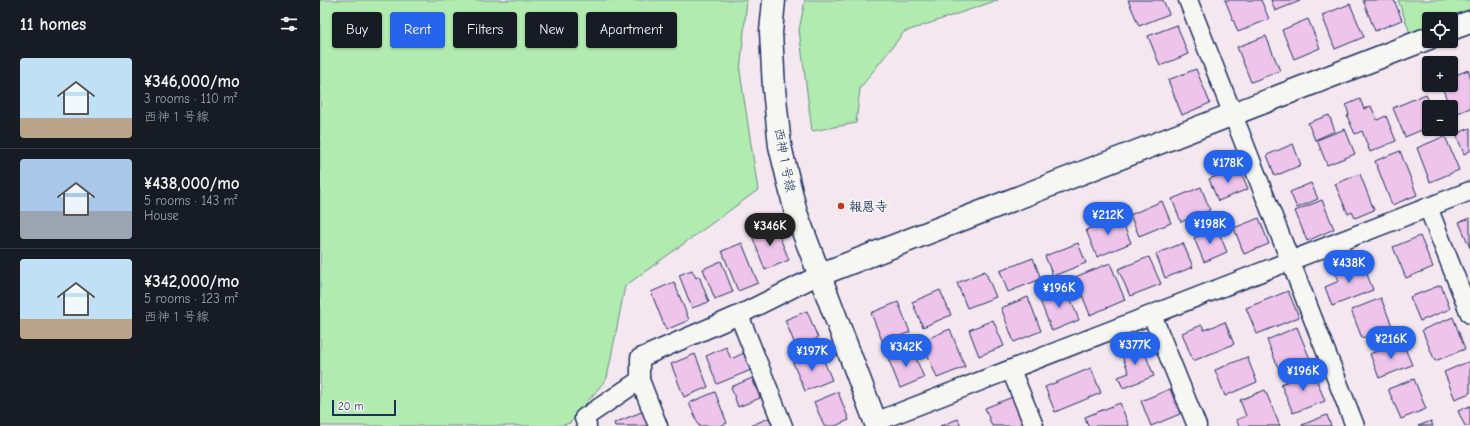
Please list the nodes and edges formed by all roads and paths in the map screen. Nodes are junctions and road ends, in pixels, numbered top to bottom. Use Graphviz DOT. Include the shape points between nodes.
graph roads {
  1 [pos="774,0"];
  2 [pos="1188,0"];
  3 [pos="1470,22"];
  4 [pos="1458,26"];
  5 [pos="1422,41"];
  6 [pos="1232,114"];
  7 [pos="1470,191"];
  8 [pos="1428,207"];
  9 [pos="1290,262"];
  10 [pos="819,275"];
  11 [pos="1470,314"];
  12 [pos="739,315"];
  13 [pos="1152,315"];
  14 [pos="1012,370"];
  15 [pos="640,380"];
  16 [pos="876,424"];
  17 [pos="587,426"];
  18 [pos="658,426"];
  19 [pos="783,426"];
  20 [pos="1034,426"];
  21 [pos="1197,426"];
  22 [pos="1355,426"];
  1 -- 10 [label="street, 西神１号線" via="771,32 780,146 796,213"];
  2 -- 6 [label="street"];
  3 -- 4 [label="street"];
  5 -- 6 [label="street"];
  6 -- 9 [label="street"];
  6 -- 10 [label="street"];
  7 -- 8 [label="street"];
  8 -- 9 [label="street"];
  8 -- 11 [label="street"];
  9 -- 13 [label="street"];
  9 -- 22 [label="street"];
  10 -- 12 [label="street"];
  10 -- 16 [label="street, 西神１号線"];
  12 -- 15 [label="street" via="640,358"];
  12 -- 19 [label="street"];
  13 -- 14 [label="street"];
  13 -- 21 [label="street"];
  14 -- 16 [label="street"];
  14 -- 20 [label="street"];
  15 -- 17 [label="street" via="584,418"];
  15 -- 18 [label="street"];
}
